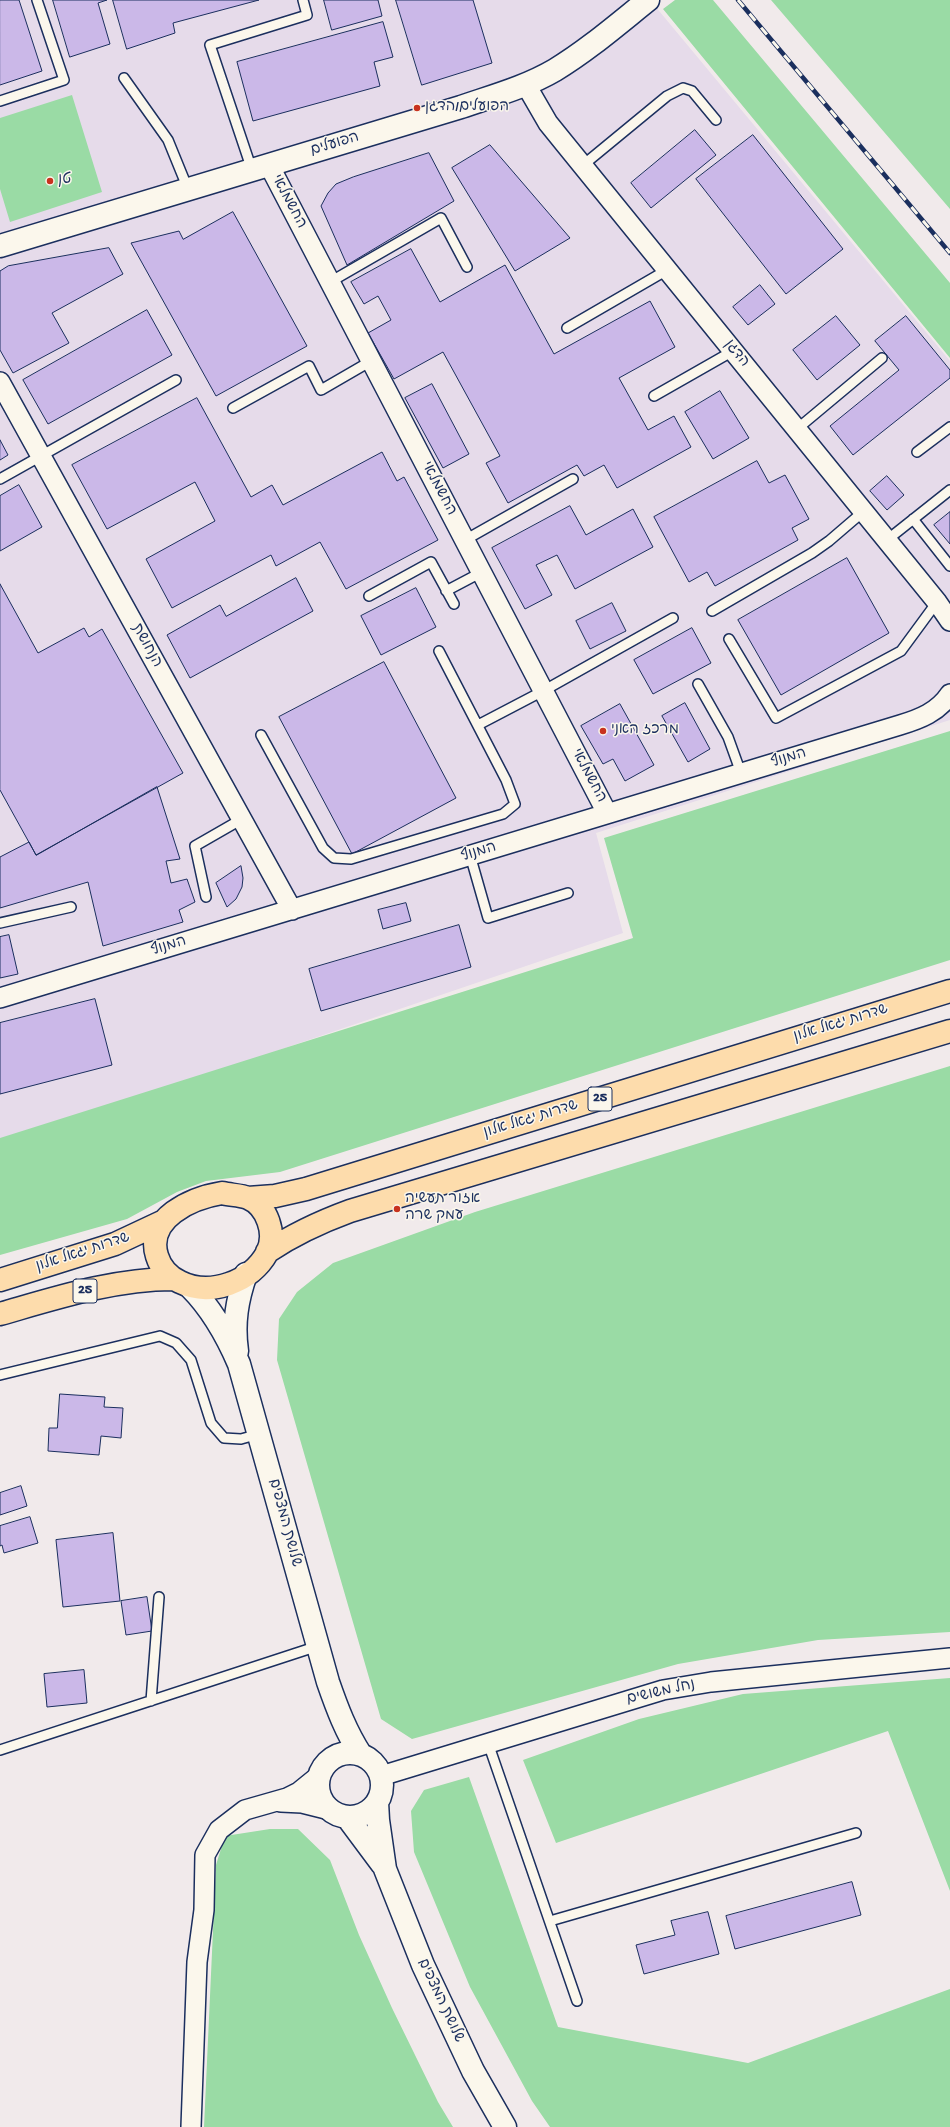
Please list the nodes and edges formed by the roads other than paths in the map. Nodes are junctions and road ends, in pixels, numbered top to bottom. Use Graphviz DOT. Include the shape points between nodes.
graph roads {
  1 [pos="37,0"];
  2 [pos="303,0"];
  3 [pos="648,0"];
  4 [pos="124,78"];
  5 [pos="526,85"];
  6 [pos="0,101"];
  7 [pos="716,120"];
  8 [pos="582,166"];
  9 [pos="260,167"];
  10 [pos="188,189"];
  11 [pos="0,246"];
  12 [pos="467,267"];
  13 [pos="667,270"];
  14 [pos="330,282"];
  15 [pos="567,328"];
  16 [pos="733,351"];
  17 [pos="882,358"];
  18 [pos="371,361"];
  19 [pos="176,380"];
  20 [pos="0,382"];
  21 [pos="654,396"];
  22 [pos="233,408"];
  23 [pos="950,428"];
  24 [pos="797,429"];
  25 [pos="917,452"];
  26 [pos="41,456"];
  27 [pos="572,478"];
  28 [pos="0,479"];
  29 [pos="950,490"];
  30 [pos="864,511"];
  31 [pos="912,519"];
  32 [pos="465,540"];
  33 [pos="887,540"];
  34 [pos="950,566"];
  35 [pos="482,572"];
  36 [pos="446,591"];
  37 [pos="369,596"];
  38 [pos="937,602"];
  39 [pos="454,604"];
  40 [pos="712,611"];
  41 [pos="673,618"];
  42 [pos="950,621"];
  43 [pos="729,639"];
  44 [pos="439,651"];
  45 [pos="698,684"];
  46 [pos="543,691"];
  47 [pos="950,694"];
  48 [pos="478,725"];
  49 [pos="261,735"];
  50 [pos="741,773"];
  51 [pos="607,813"];
  52 [pos="242,819"];
  53 [pos="470,855"];
  54 [pos="568,893"];
  55 [pos="206,897"];
  56 [pos="71,907"];
  57 [pos="292,910"];
  58 [pos="0,923"];
  59 [pos="950,991"];
  60 [pos="0,998"];
  61 [pos="950,1031"];
  62 [pos="248,1198"];
  63 [pos="164,1222"];
  64 [pos="267,1252"];
  65 [pos="246,1274"];
  66 [pos="0,1280"];
  67 [pos="182,1283"];
  68 [pos="0,1314"];
  69 [pos="239,1364"];
  70 [pos="0,1375"];
  71 [pos="259,1434"];
  72 [pos="159,1597"];
  73 [pos="318,1646"];
  74 [pos="950,1658"];
  75 [pos="328,1682"];
  76 [pos="151,1701"];
  77 [pos="488,1743"];
  78 [pos="0,1750"];
  79 [pos="361,1755"];
  80 [pos="326,1768"];
  81 [pos="381,1776"];
  82 [pos="277,1802"];
  83 [pos="377,1802"];
  84 [pos="338,1813"];
  85 [pos="856,1833"];
  86 [pos="385,1869"];
  87 [pos="550,1921"];
  88 [pos="577,2001"];
  89 [pos="190,2127"];
  90 [pos="505,2127"];
  1 -- 6 [label="lane" via="64,80"];
  2 -- 9 [label="lane" via="307,15 210,44"];
  3 -- 5 [label="street, הפועלים" via="583,52"];
  4 -- 10 [label="lane" via="168,140"];
  5 -- 8 [label="street, הדגן" via="548,123"];
  5 -- 9 [label="street, הפועלים"];
  7 -- 8 [label="lane" via="692,91 683,88 667,96"];
  8 -- 13 [label="street, הדגן"];
  9 -- 10 [label="street, הפועלים"];
  9 -- 14 [label="street, החשמלאי"];
  10 -- 11 [label="street, הפועלים"];
  12 -- 14 [label="lane" via="441,218"];
  13 -- 15 [label="lane"];
  13 -- 16 [label="street, הדגן"];
  14 -- 18 [label="street, החשמלאי"];
  16 -- 21 [label="lane"];
  16 -- 24 [label="street, הדגן"];
  17 -- 24 [label="lane"];
  18 -- 22 [label="lane" via="321,390 309,366"];
  18 -- 32 [label="street, החשמלאי"];
  19 -- 26 [label="lane"];
  20 -- 26 [label="street, הנחושת"];
  23 -- 25 [label="lane"];
  24 -- 30 [label="street, הדגן"];
  26 -- 28 [label="lane"];
  26 -- 52 [label="street, הנחושת"];
  27 -- 32 [label="lane"];
  29 -- 31 [label="lane"];
  30 -- 33 [label="street, הדגן"];
  30 -- 40 [label="lane" via="812,553"];
  31 -- 33 [label="lane"];
  31 -- 34 [label="lane"];
  32 -- 35 [label="street, החשמלאי"];
  33 -- 38 [label="street, הדגן"];
  35 -- 36 [label="lane"];
  35 -- 46 [label="street, החשמלאי"];
  36 -- 37 [label="lane" via="431,562"];
  36 -- 39 [label="lane"];
  38 -- 42 [label="street, הדגן"];
  38 -- 43 [label="lane" via="901,651 776,718"];
  41 -- 46 [label="lane"];
  44 -- 48 [label="lane"];
  45 -- 50 [label="lane" via="728,737"];
  46 -- 48 [label="lane"];
  46 -- 51 [label="street, החשמלאי"];
  47 -- 50 [label="street, המנוף" via="945,702 924,717"];
  48 -- 49 [label="lane" via="516,804 504,814 351,859 334,858 323,848"];
  50 -- 51 [label="street, המנוף"];
  51 -- 53 [label="street, המנוף"];
  52 -- 55 [label="lane" via="195,846"];
  52 -- 57 [label="street, הנחושת"];
  53 -- 54 [label="lane" via="488,918"];
  53 -- 57 [label="street, המנוף"];
  56 -- 58 [label="lane"];
  57 -- 60 [label="street, המנוף"];
  59 -- 62 [label="highway, שדרות יגאל אלון / 25" via="306,1189 275,1196"];
  61 -- 64 [label="highway, 25" via="350,1211 320,1222"];
  62 -- 63 [label="highway, 25" via="222,1193 203,1196 180,1207"];
  62 -- 64 [label="highway, 25" via="261,1206 269,1222 271,1239"];
  63 -- 66 [label="highway, שדרות יגאל אלון / 25" via="115,1244"];
  63 -- 67 [label="highway, 25" via="156,1234 155,1248 161,1266"];
  64 -- 65 [label="highway, 25" via="254,1269"];
  65 -- 67 [label="highway, 25" via="221,1287 204,1289"];
  65 -- 69 [label="street, שלושת המצפים" via="238,1296 235,1318"];
  67 -- 68 [label="highway, 25" via="148,1279 106,1286"];
  67 -- 69 [label="street, שלושת המצפים" via="202,1300 215,1318"];
  69 -- 71 [label="street, שלושת המצפים"];
  70 -- 71 [label="lane" via="160,1336 176,1343 191,1360 211,1424 224,1438 241,1439"];
  71 -- 73 [label="street, שלושת המצפים"];
  72 -- 76 [label="lane"];
  73 -- 75 [label="street, שלושת המצפים"];
  73 -- 76 [label="lane"];
  74 -- 77 [label="street, נחל משושים" via="711,1682 663,1690"];
  75 -- 79 [label="street, שלושת המצפים" via="348,1736"];
  75 -- 80 [label="street, שלושת המצפים" via="333,1743"];
  76 -- 78 [label="lane"];
  77 -- 81 [label="street, נחל משושים"];
  77 -- 87 [label="lane"];
  79 -- 80 [label="street" via="340,1755"];
  79 -- 81 [label="street" via="373,1763"];
  80 -- 82 [label="street" via="299,1792"];
  80 -- 84 [label="street" via="320,1794"];
  81 -- 83 [label="street" via="382,1785"];
  82 -- 84 [label="street" via="302,1803"];
  82 -- 89 [label="street" via="245,1810 219,1830 205,1855 204,1910 197,1962"];
  83 -- 84 [label="street" via="364,1814"];
  83 -- 86 [label="street, שלושת המצפים"];
  84 -- 86 [label="street, שלושת המצפים" via="372,1848"];
  85 -- 87 [label="lane"];
  86 -- 90 [label="street, שלושת המצפים" via="422,1965 448,2022"];
  87 -- 88 [label="lane"];
}
